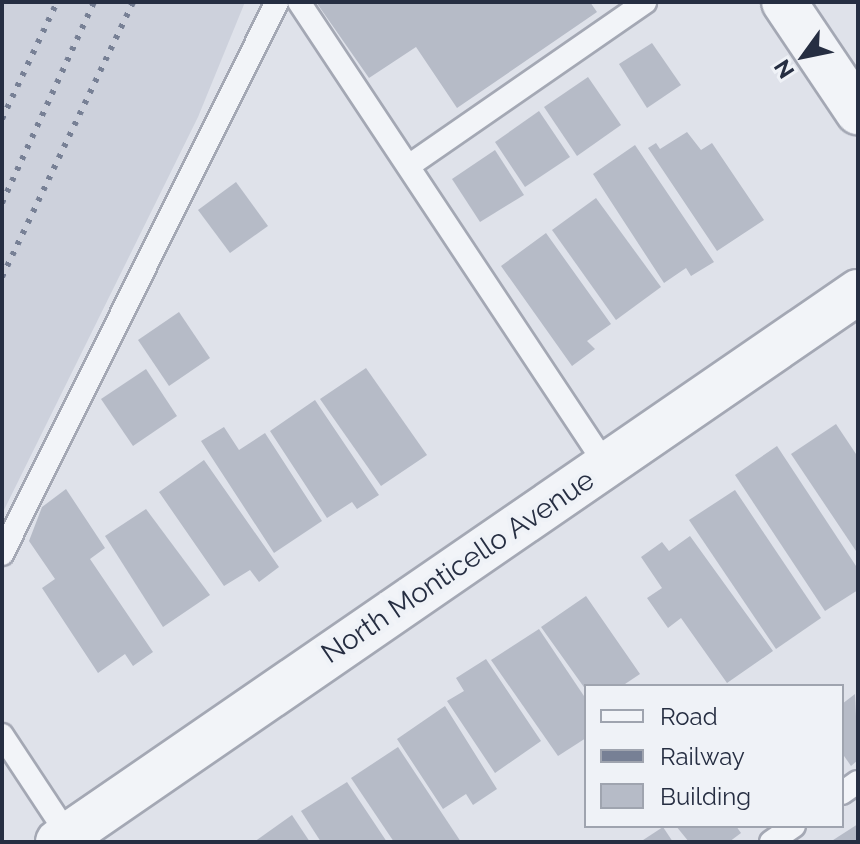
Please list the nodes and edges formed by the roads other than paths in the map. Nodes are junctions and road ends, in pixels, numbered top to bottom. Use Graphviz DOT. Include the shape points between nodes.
graph roads {
  1 [pos="277,2"];
  2 [pos="299,2"];
  3 [pos="645,2"];
  4 [pos="784,2"];
  5 [pos="858,112"];
  6 [pos="410,165"];
  7 [pos="858,292"];
  8 [pos="606,465"];
  9 [pos="2,554"];
  10 [pos="2,735"];
  11 [pos="791,828"];
  12 [pos="63,838"];
  13 [pos="771,842"];
  1 -- 9 [label="lane"];
  2 -- 6 [label="lane"];
  3 -- 6 [label="lane"];
  4 -- 5 [label="street"];
  6 -- 8 [label="lane"];
  7 -- 8 [label="street, North Monticello Avenue"];
  8 -- 12 [label="street, North Monticello Avenue"];
  10 -- 12 [label="lane"];
  11 -- 13 [label="lane"];
}
